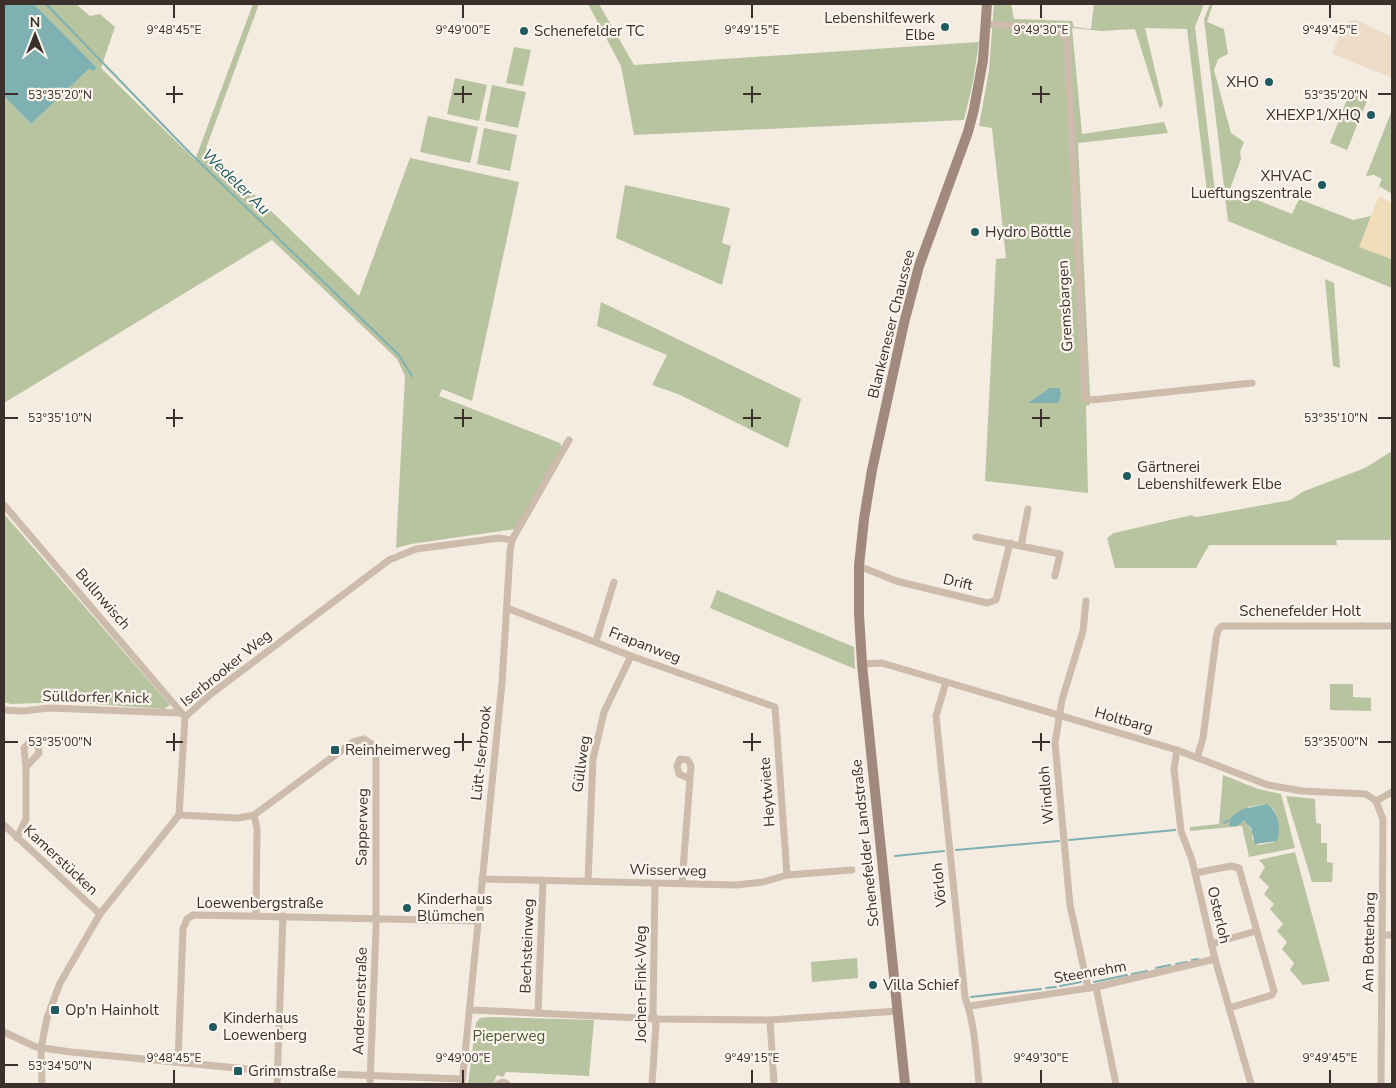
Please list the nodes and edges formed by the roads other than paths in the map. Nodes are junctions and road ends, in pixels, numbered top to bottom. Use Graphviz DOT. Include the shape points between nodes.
graph roads {
  1 [pos="987,4"];
  2 [pos="987,24"];
  3 [pos="1252,383"];
  4 [pos="569,440"];
  5 [pos="4,505"];
  6 [pos="1028,509"];
  7 [pos="976,537"];
  8 [pos="512,540"];
  9 [pos="1010,544"];
  10 [pos="1021,546"];
  11 [pos="859,566"];
  12 [pos="1056,576"];
  13 [pos="614,582"];
  14 [pos="859,599"];
  15 [pos="1086,601"];
  16 [pos="507,608"];
  17 [pos="1392,626"];
  18 [pos="596,641"];
  19 [pos="631,656"];
  20 [pos="862,664"];
  21 [pos="946,682"];
  22 [pos="774,707"];
  23 [pos="4,710"];
  24 [pos="183,715"];
  25 [pos="1060,716"];
  26 [pos="1177,750"];
  27 [pos="1197,758"];
  28 [pos="26,767"];
  29 [pos="690,778"];
  30 [pos="1392,792"];
  31 [pos="1376,801"];
  32 [pos="180,815"];
  33 [pos="254,816"];
  34 [pos="4,825"];
  35 [pos="18,838"];
  36 [pos="852,870"];
  37 [pos="1195,874"];
  38 [pos="787,875"];
  39 [pos="482,879"];
  40 [pos="543,880"];
  41 [pos="588,881"];
  42 [pos="682,883"];
  43 [pos="655,884"];
  44 [pos="100,914"];
  45 [pos="256,915"];
  46 [pos="283,916"];
  47 [pos="375,918"];
  48 [pos="478,921"];
  49 [pos="1256,931"];
  50 [pos="1382,935"];
  51 [pos="1392,935"];
  52 [pos="1211,944"];
  53 [pos="1215,960"];
  54 [pos="1092,987"];
  55 [pos="970,1006"];
  56 [pos="1229,1008"];
  57 [pos="470,1010"];
  58 [pos="898,1011"];
  59 [pos="538,1013"];
  60 [pos="654,1018"];
  61 [pos="770,1020"];
  62 [pos="4,1032"];
  63 [pos="41,1048"];
  64 [pos="178,1062"];
  65 [pos="278,1072"];
  66 [pos="370,1080"];
  67 [pos="462,1082"];
  68 [pos="42,1084"];
  69 [pos="277,1084"];
  70 [pos="498,1084"];
  71 [pos="507,1084"];
  72 [pos="652,1084"];
  73 [pos="774,1084"];
  74 [pos="905,1084"];
  75 [pos="979,1084"];
  76 [pos="1116,1084"];
  77 [pos="1251,1084"];
  78 [pos="1381,1084"];
  1 -- 2 [label="main road, Blankeneser Chaussee"];
  2 -- 3 [label="street, Gremsbargen" via="1051,28 1059,31 1066,41 1085,398 1092,400"];
  2 -- 11 [label="main road, Blankeneser Chaussee" via="980,83 968,132 921,259 907,308 870,480"];
  4 -- 8 [label="street, Lütt-Iserbrook"];
  5 -- 24 [label="street, Bullnwisch"];
  6 -- 10 [label="street"];
  7 -- 9 [label="street"];
  8 -- 16 [label="street, Lütt-Iserbrook"];
  8 -- 24 [label="street, Iserbrooker Weg" via="499,538 416,549 389,560"];
  9 -- 10 [label="street"];
  9 -- 11 [label="street, Drift" via="996,600 987,603 896,581"];
  10 -- 12 [label="street" via="1060,554"];
  11 -- 14 [label="main road, Blankeneser Chaussee"];
  13 -- 18 [label="street"];
  14 -- 20 [label="main road, Schenefelder Landstraße"];
  15 -- 25 [label="street, Windloh" via="1083,631"];
  16 -- 18 [label="street, Frapanweg"];
  16 -- 39 [label="street, Lütt-Iserbrook"];
  17 -- 27 [label="street, Schenefelder Holt" via="1222,626 1217,634 1203,738"];
  18 -- 19 [label="street, Frapanweg"];
  19 -- 22 [label="street, Frapanweg"];
  19 -- 41 [label="street, Güllweg" via="604,712 593,759"];
  20 -- 21 [label="street, Holtbarg" via="882,663"];
  20 -- 58 [label="main road, Schenefelder Landstraße"];
  21 -- 25 [label="street, Holtbarg"];
  21 -- 55 [label="street, Vörloh" via="936,716 965,997"];
  22 -- 38 [label="street, Heytwiete"];
  23 -- 24 [label="street, Sülldorfer Knick" via="49,708"];
  24 -- 32 [label="street, Iserbrooker Weg"];
  25 -- 26 [label="street, Holtbarg"];
  25 -- 54 [label="street, Windloh" via="1056,748 1070,905"];
  26 -- 27 [label="street, Holtbarg"];
  26 -- 37 [label="street, Osterloh" via="1174,769 1180,825"];
  27 -- 31 [label="street, Holtbarg" via="1268,785 1302,791 1361,793"];
  28 -- 35 [label="street" via="26,819"];
  29 -- 42 [label="street"];
  30 -- 31 [label="street"];
  31 -- 50 [label="street, Am Botterbarg" via="1383,819"];
  32 -- 33 [label="street"];
  32 -- 44 [label="street"];
  33 -- 45 [label="street" via="257,828"];
  33 -- 47 [label="street, Sapperweg" via="353,742 368,740 376,747 377,753"];
  34 -- 35 [label="street, Kamerstücken"];
  35 -- 44 [label="street, Kamerstücken"];
  36 -- 38 [label="street, Wisserweg"];
  37 -- 49 [label="street" via="1231,866 1239,868"];
  37 -- 52 [label="street, Osterloh"];
  38 -- 42 [label="street, Wisserweg" via="736,885"];
  39 -- 40 [label="street, Wisserweg"];
  39 -- 48 [label="street, Lütt-Iserbrook"];
  40 -- 41 [label="street, Wisserweg"];
  40 -- 59 [label="street, Bechsteinweg"];
  41 -- 43 [label="street, Wisserweg"];
  42 -- 43 [label="street, Wisserweg"];
  43 -- 60 [label="street, Jochen-Fink-Weg"];
  44 -- 63 [label="street" via="55,994 46,1018"];
  45 -- 46 [label="street, Loewenbergstraße"];
  45 -- 64 [label="street, Loewenbergstraße" via="198,914 185,922"];
  46 -- 47 [label="street, Loewenbergstraße"];
  46 -- 65 [label="street"];
  47 -- 48 [label="street, Loewenbergstraße"];
  47 -- 66 [label="street, Andersenstraße"];
  48 -- 57 [label="street, Lütt-Iserbrook"];
  49 -- 52 [label="street"];
  49 -- 56 [label="street" via="1274,991 1272,995"];
  50 -- 51 [label="street"];
  50 -- 78 [label="street, Am Botterbarg"];
  52 -- 53 [label="street, Osterloh"];
  53 -- 54 [label="street, Steenrehm"];
  53 -- 56 [label="street, Osterloh"];
  54 -- 55 [label="street, Steenrehm"];
  54 -- 76 [label="street, Windloh"];
  55 -- 75 [label="street, Vörloh"];
  56 -- 77 [label="street, Osterloh"];
  57 -- 59 [label="street"];
  57 -- 67 [label="street, Lütt-Iserbrook"];
  58 -- 61 [label="street"];
  58 -- 74 [label="main road, Schenefelder Landstraße"];
  59 -- 60 [label="street"];
  60 -- 61 [label="street"];
  60 -- 72 [label="street, Jochen-Fink-Weg"];
  61 -- 73 [label="street"];
  62 -- 63 [label="street"];
  63 -- 64 [label="street"];
  63 -- 68 [label="street"];
  64 -- 65 [label="street"];
  65 -- 66 [label="street"];
  65 -- 69 [label="street"];
  66 -- 67 [label="street"];
  70 -- 71 [label="street"];
}
